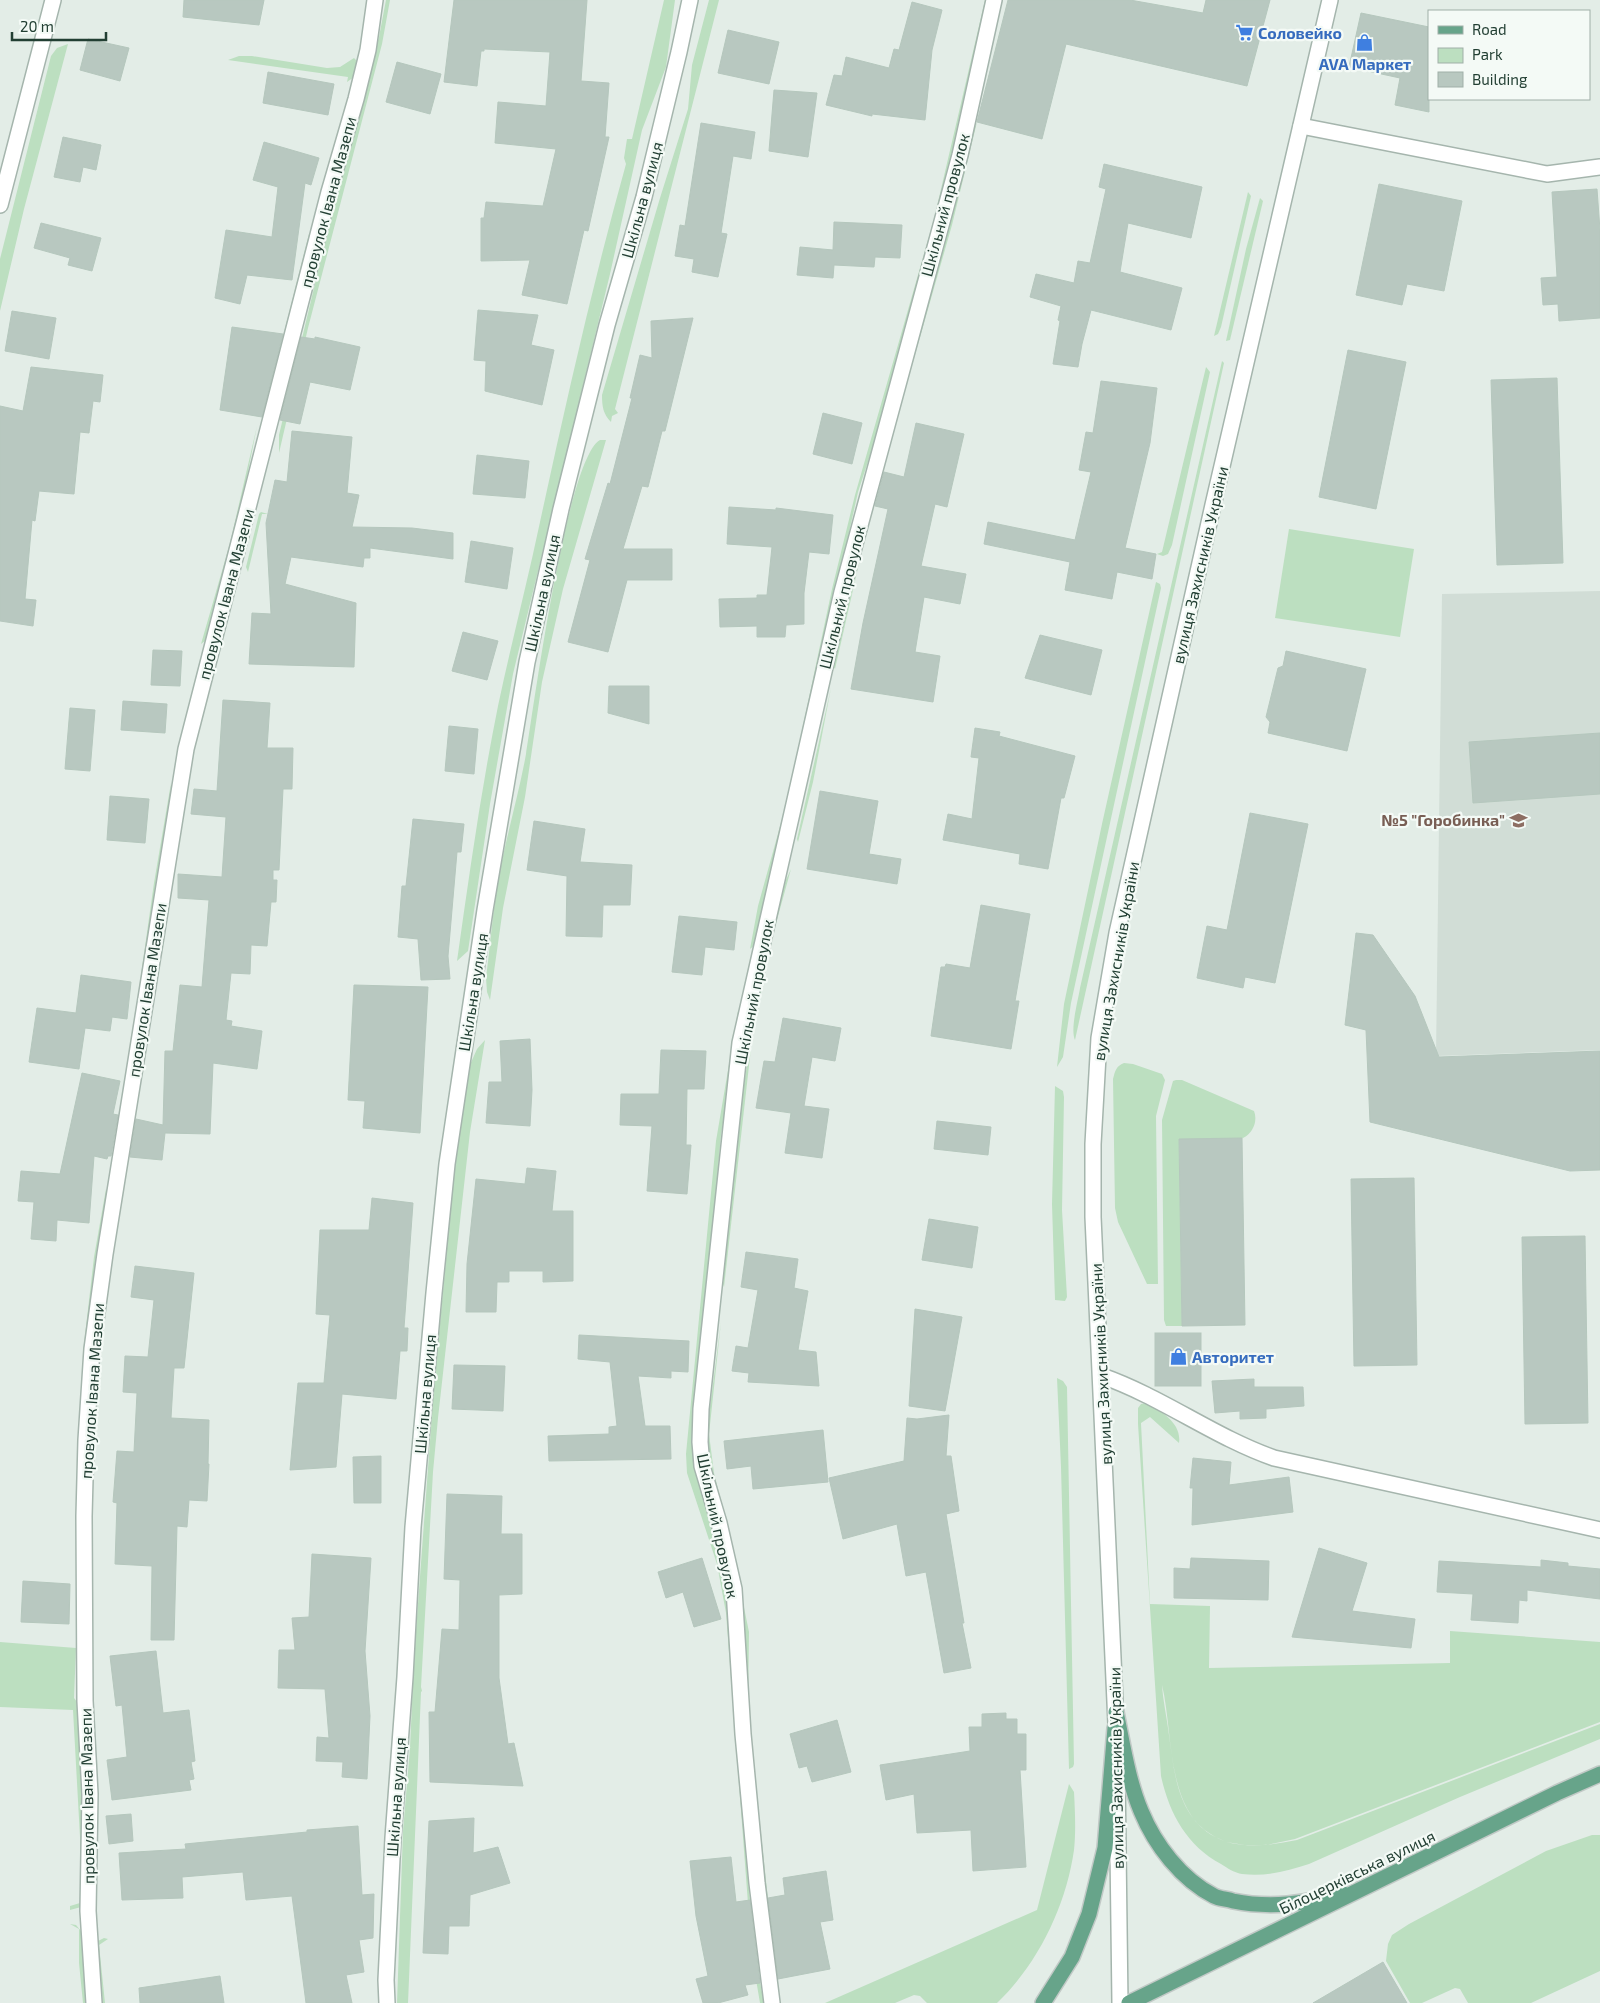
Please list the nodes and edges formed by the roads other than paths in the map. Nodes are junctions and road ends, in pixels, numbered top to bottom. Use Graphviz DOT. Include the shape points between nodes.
graph roads {
  1 [pos="53,0"];
  2 [pos="375,0"];
  3 [pos="690,0"];
  4 [pos="994,0"];
  5 [pos="1330,0"];
  6 [pos="1301,126"];
  7 [pos="1600,167"];
  8 [pos="0,205"];
  9 [pos="1102,1376"];
  10 [pos="1600,1530"];
  11 [pos="1116,1712"];
  12 [pos="1600,1774"];
  13 [pos="1412,1864"];
  14 [pos="94,2003"];
  15 [pos="387,2003"];
  16 [pos="772,2003"];
  17 [pos="1044,2003"];
  18 [pos="1120,2003"];
  19 [pos="1130,2003"];
  1 -- 8 [label="street"];
  2 -- 14 [label="street, провулок Івана Мазепи" via="368,50 356,99 324,211 186,749 105,1254 92,1349 84,1516 85,1701 90,1794 88,1911"];
  3 -- 15 [label="street, Шкільна вулиця" via="644,196 607,325 561,509 527,662 469,1015 447,1164 413,1527 393,1838"];
  4 -- 16 [label="street, Шкільний провулок" via="960,155 842,592 739,1053 700,1442 702,1466 734,1588 743,1734"];
  5 -- 6 [label="street, вулиця Захисників України"];
  6 -- 7 [label="street" via="1547,174"];
  6 -- 9 [label="street, вулиця Захисників України" via="1117,933 1099,1038 1094,1091 1093,1217"];
  9 -- 10 [label="street" via="1131,1386 1226,1438 1274,1458"];
  9 -- 11 [label="street, вулиця Захисників України"];
  11 -- 13 [label="main road" via="1141,1811 1162,1849 1174,1863 1215,1897 1250,1904 1289,1904 1336,1894"];
  11 -- 17 [label="main road" via="1105,1848 1089,1914 1072,1956"];
  11 -- 18 [label="street, вулиця Захисників України"];
  12 -- 13 [label="main road, Білоцерківська вулиця"];
  13 -- 19 [label="main road, Білоцерківська вулиця"];
}
